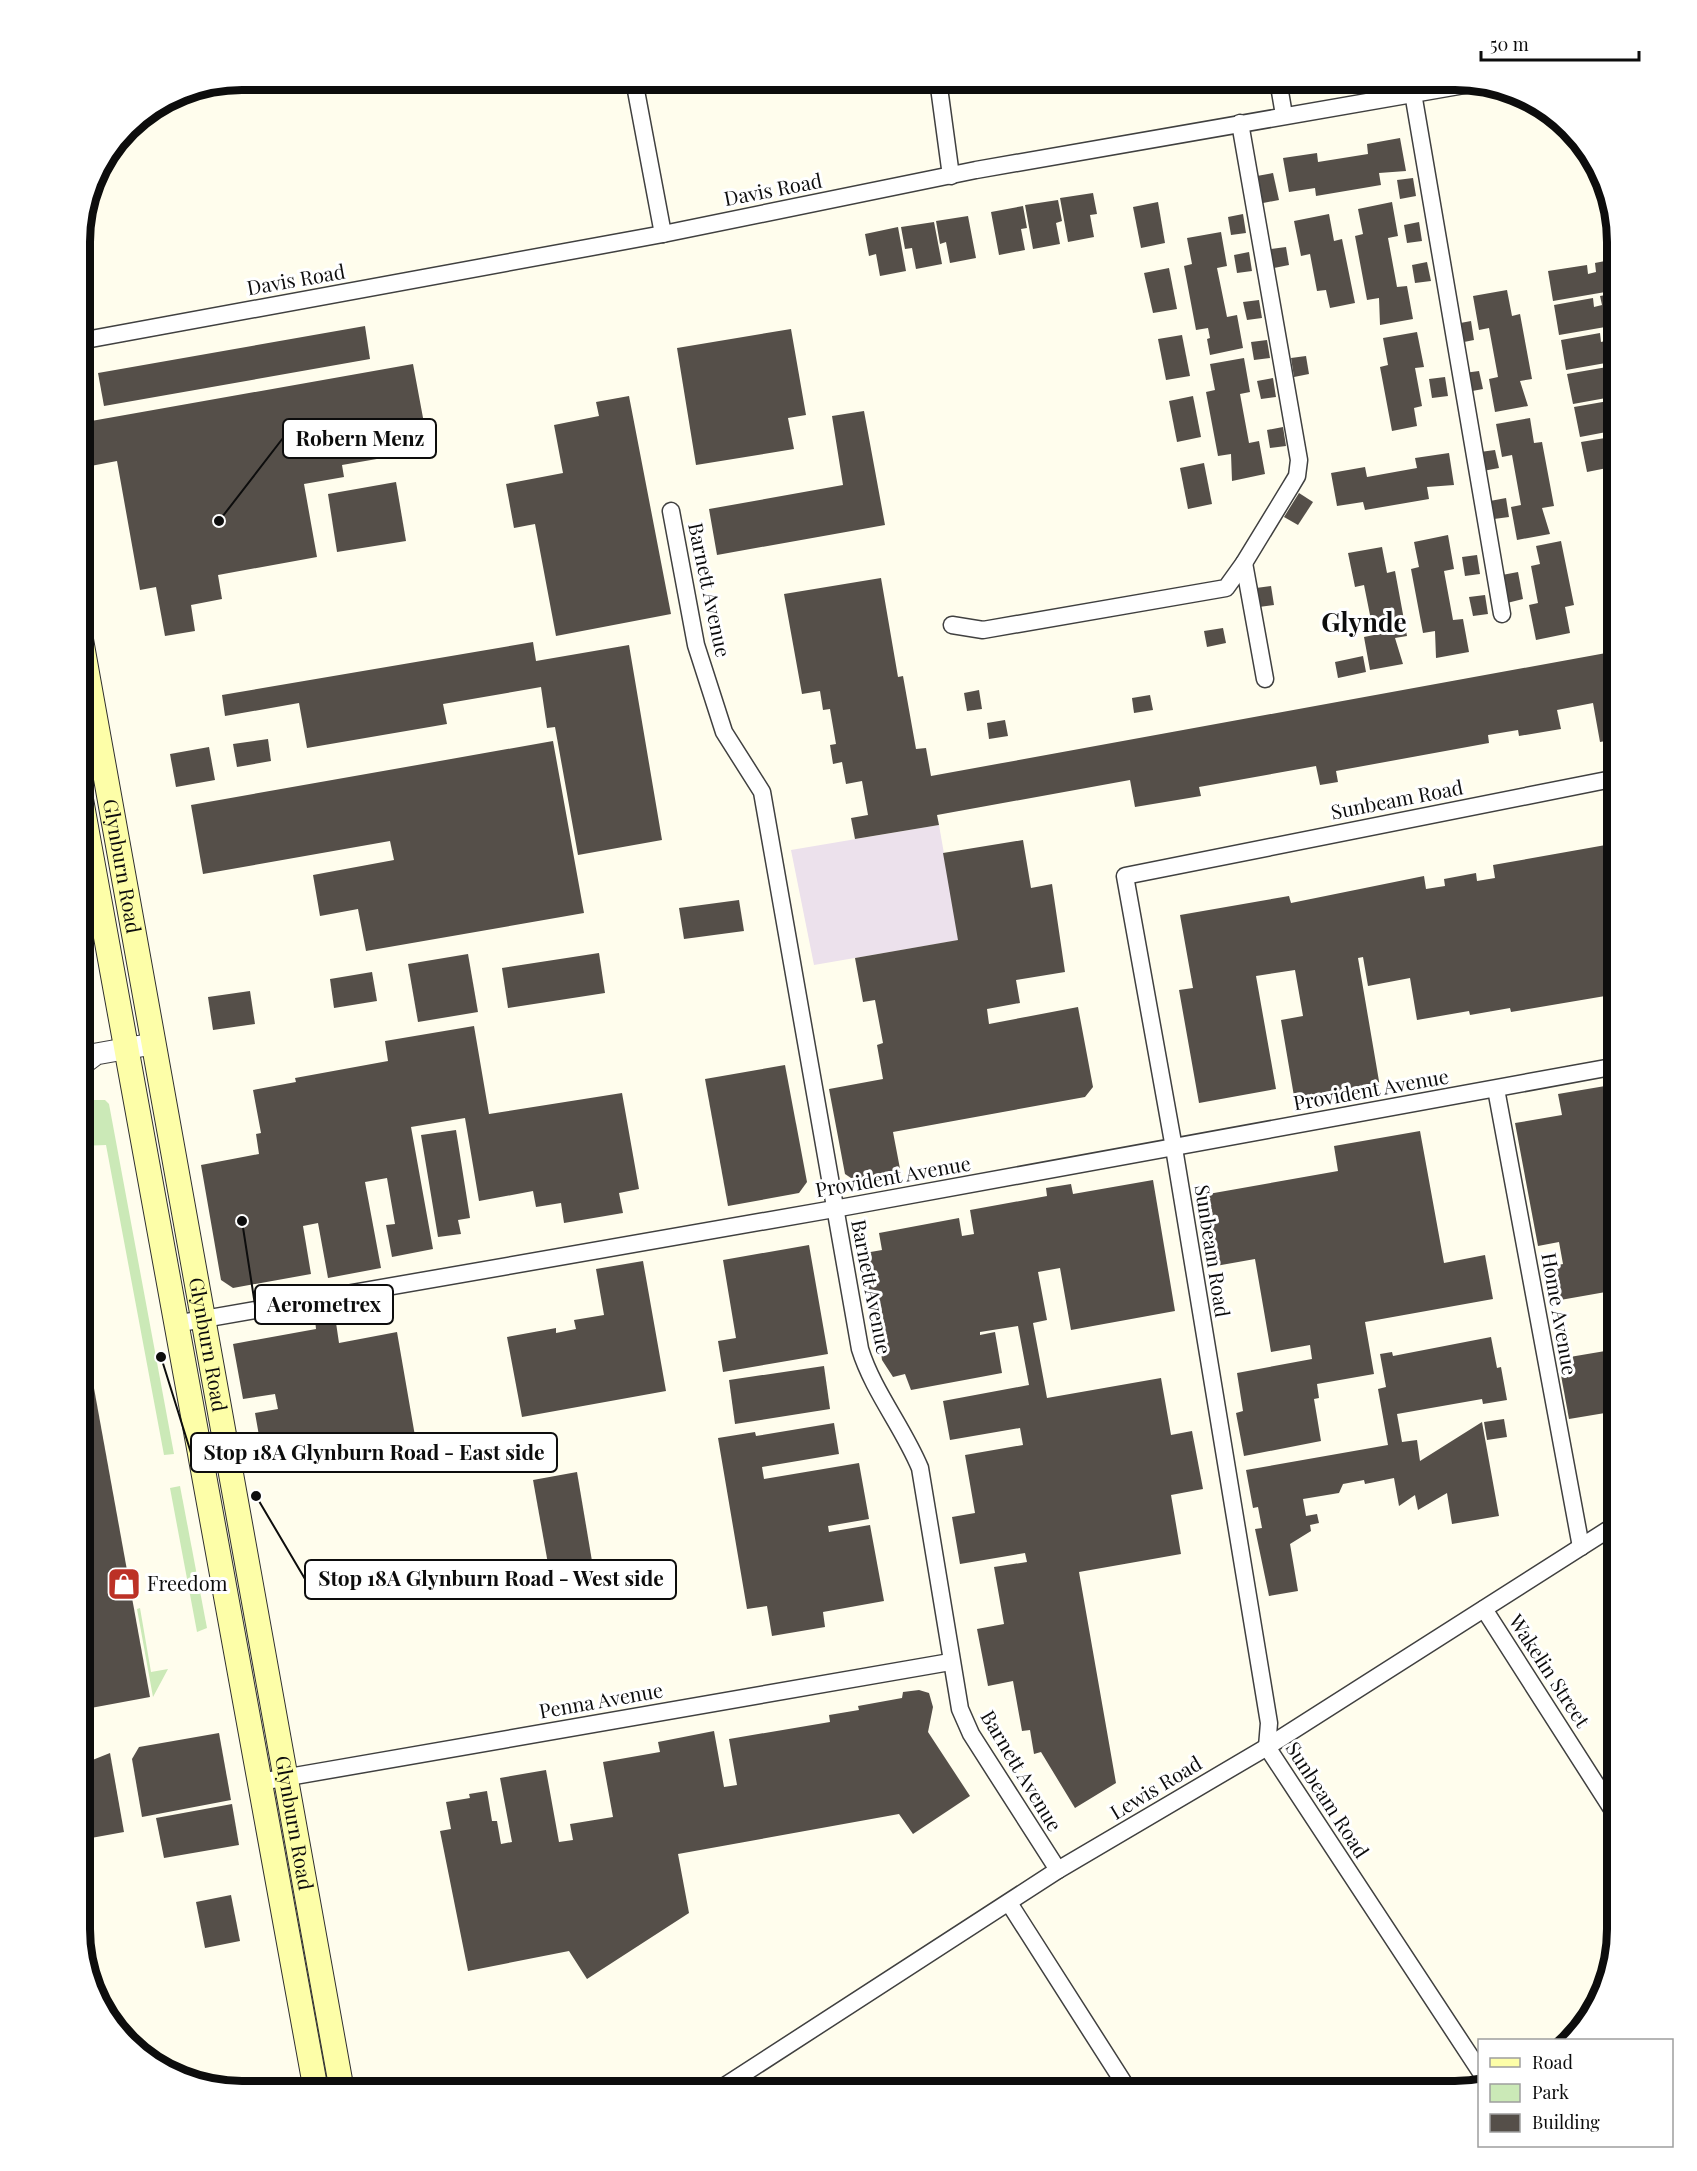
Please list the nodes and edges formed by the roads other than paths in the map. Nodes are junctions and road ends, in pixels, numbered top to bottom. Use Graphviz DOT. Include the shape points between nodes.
graph roads {
  1 [pos="636,90"];
  2 [pos="939,90"];
  3 [pos="1280,90"];
  4 [pos="1432,90"];
  5 [pos="1413,93"];
  6 [pos="1284,115"];
  7 [pos="1240,123"];
  8 [pos="951,176"];
  9 [pos="663,234"];
  10 [pos="90,339"];
  11 [pos="671,511"];
  12 [pos="1244,563"];
  13 [pos="1502,614"];
  14 [pos="952,625"];
  15 [pos="1265,679"];
  16 [pos="90,691"];
  17 [pos="1607,780"];
  18 [pos="90,852"];
  19 [pos="152,1044"];
  20 [pos="124,1048"];
  21 [pos="90,1058"];
  22 [pos="1607,1068"];
  23 [pos="1496,1089"];
  24 [pos="1174,1148"];
  25 [pos="834,1209"];
  26 [pos="202,1319"];
  27 [pos="175,1324"];
  28 [pos="1607,1530"];
  29 [pos="1581,1547"];
  30 [pos="1484,1609"];
  31 [pos="950,1662"];
  32 [pos="1267,1747"];
  33 [pos="288,1778"];
  34 [pos="260,1782"];
  35 [pos="1607,1801"];
  36 [pos="1058,1870"];
  37 [pos="1009,1904"];
  38 [pos="1478,2069"];
  39 [pos="314,2081"];
  40 [pos="340,2081"];
  41 [pos="735,2081"];
  42 [pos="1123,2081"];
  1 -- 9 [label="street"];
  2 -- 8 [label="street"];
  3 -- 6 [label="street"];
  4 -- 5 [label="street, Davis Road"];
  5 -- 6 [label="street, Davis Road"];
  5 -- 13 [label="street"];
  6 -- 7 [label="street, Davis Road"];
  7 -- 8 [label="street, Davis Road"];
  7 -- 12 [label="street" via="1299,465 1291,486"];
  8 -- 9 [label="street, Davis Road"];
  9 -- 10 [label="street, Davis Road"];
  11 -- 25 [label="street, Barnett Avenue" via="696,645 724,732 762,792"];
  12 -- 14 [label="street" via="1229,586 1214,592 983,630"];
  12 -- 15 [label="street"];
  16 -- 19 [label="main road, Glynburn Road"];
  17 -- 24 [label="street, Sunbeam Road" via="1125,876"];
  18 -- 20 [label="main road, Glynburn Road"];
  19 -- 20 [label="street"];
  19 -- 26 [label="main road, Glynburn Road"];
  20 -- 21 [label="street"];
  20 -- 27 [label="main road, Glynburn Road"];
  22 -- 23 [label="street, Provident Avenue"];
  23 -- 24 [label="street, Provident Avenue"];
  23 -- 29 [label="street, Home Avenue"];
  24 -- 25 [label="street, Provident Avenue"];
  24 -- 32 [label="street, Sunbeam Road" via="1269,1723"];
  25 -- 26 [label="street, Provident Avenue"];
  25 -- 31 [label="street, Barnett Avenue" via="860,1349 867,1370 920,1468"];
  26 -- 27 [label="street, Provident Avenue"];
  26 -- 33 [label="main road, Glynburn Road"];
  27 -- 34 [label="main road, Glynburn Road"];
  28 -- 29 [label="street, Lewis Road"];
  29 -- 30 [label="street, Lewis Road"];
  30 -- 32 [label="street, Lewis Road"];
  30 -- 35 [label="street, Wakelin Street"];
  31 -- 33 [label="street, Penna Avenue"];
  31 -- 36 [label="street, Barnett Avenue" via="960,1709 971,1734"];
  32 -- 36 [label="street, Lewis Road"];
  32 -- 38 [label="street, Sunbeam Road"];
  33 -- 34 [label="street, Penna Avenue"];
  33 -- 40 [label="main road, Glynburn Road"];
  34 -- 39 [label="main road, Glynburn Road"];
  36 -- 37 [label="street, Lewis Road"];
  37 -- 41 [label="street, Lewis Road"];
  37 -- 42 [label="street"];
}
